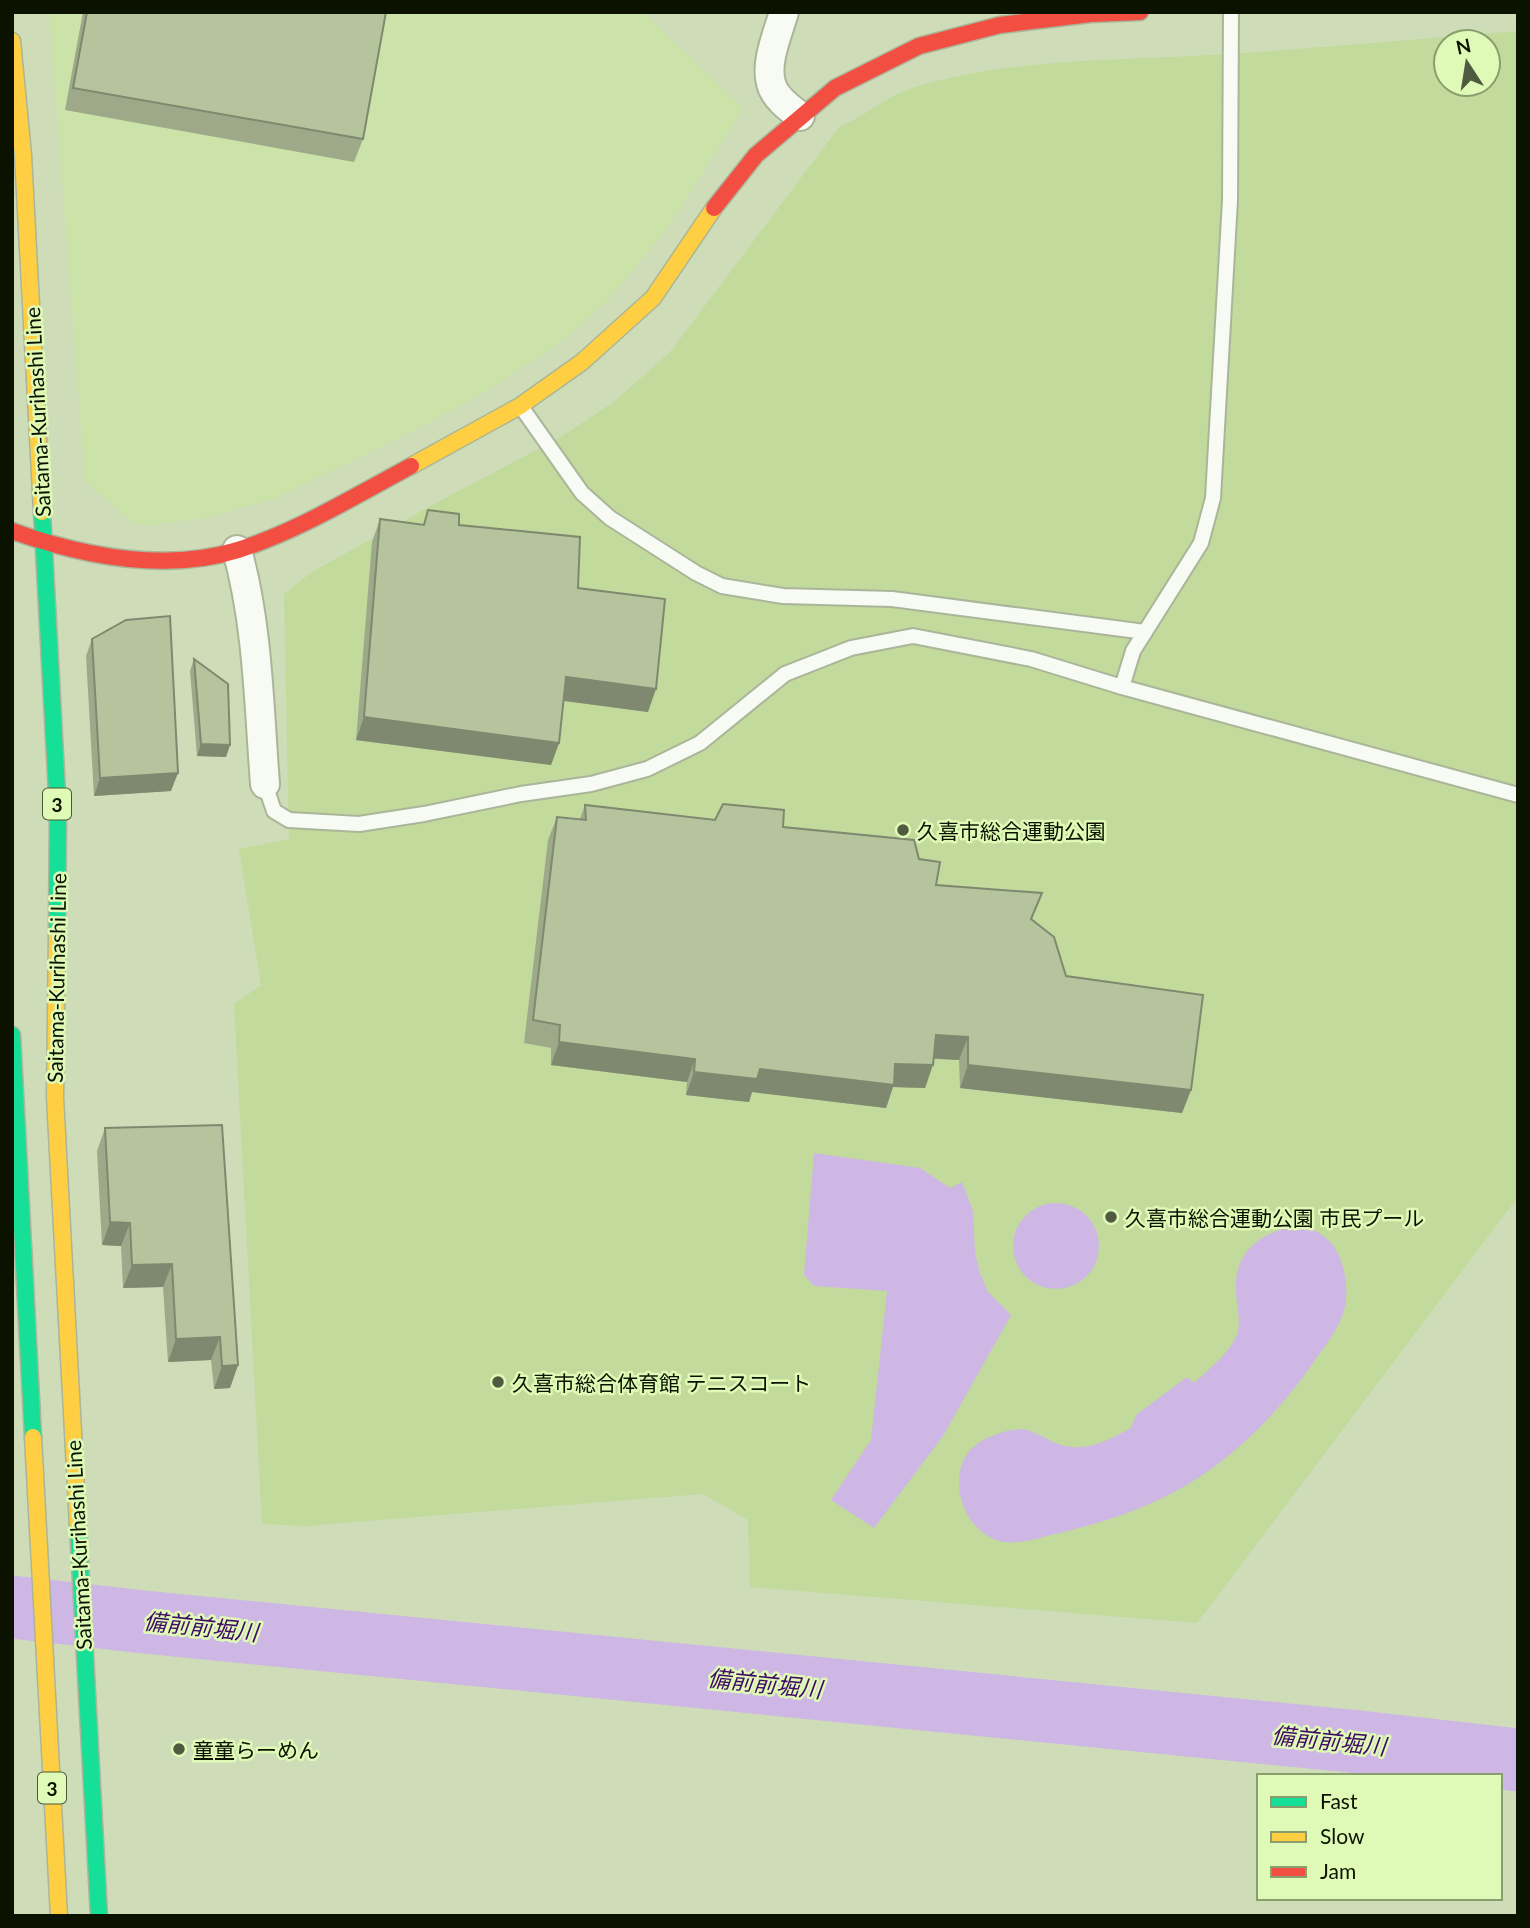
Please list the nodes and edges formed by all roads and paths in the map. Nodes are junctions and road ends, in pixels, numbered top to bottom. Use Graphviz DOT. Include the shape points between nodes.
graph roads {
  1 [pos="784,12"];
  2 [pos="1140,12"];
  3 [pos="1231,12"];
  4 [pos="12,41"];
  5 [pos="800,116"];
  6 [pos="18,155"];
  7 [pos="520,406"];
  8 [pos="12,531"];
  9 [pos="43,542"];
  10 [pos="237,550"];
  11 [pos="1145,632"];
  12 [pos="1122,687"];
  13 [pos="265,784"];
  14 [pos="1518,796"];
  15 [pos="12,1035"];
  16 [pos="59,1916"];
  17 [pos="99,1916"];
  1 -- 5 [label="street" via="771,63 771,84 782,102"];
  2 -- 5 [label="main road" via="1000,25 919,46 835,88"];
  3 -- 11 [label="lane" via="1230,200 1213,498 1201,543"];
  4 -- 6 [label="main road, Saitama-Kurihashi Line / 3"];
  5 -- 7 [label="main road" via="755,155 653,298 582,362"];
  6 -- 9 [label="main road, Saitama-Kurihashi Line / 3"];
  7 -- 10 [label="main road" via="314,518"];
  7 -- 11 [label="lane" via="582,494 610,518 722,586 783,596 891,598"];
  8 -- 9 [label="main road"];
  9 -- 10 [label="main road" via="130,560 190,559"];
  9 -- 17 [label="main road, Saitama-Kurihashi Line / 3" via="58,812 55,1097"];
  10 -- 13 [label="street" via="251,618"];
  11 -- 12 [label="lane" via="1133,651"];
  12 -- 13 [label="lane" via="1031,659 913,636 851,648 785,674 700,743 647,769 591,784 359,824 289,820 274,811"];
  12 -- 14 [label="lane"];
  15 -- 16 [label="main road, Saitama-Kurihashi Line / 3"];
}
